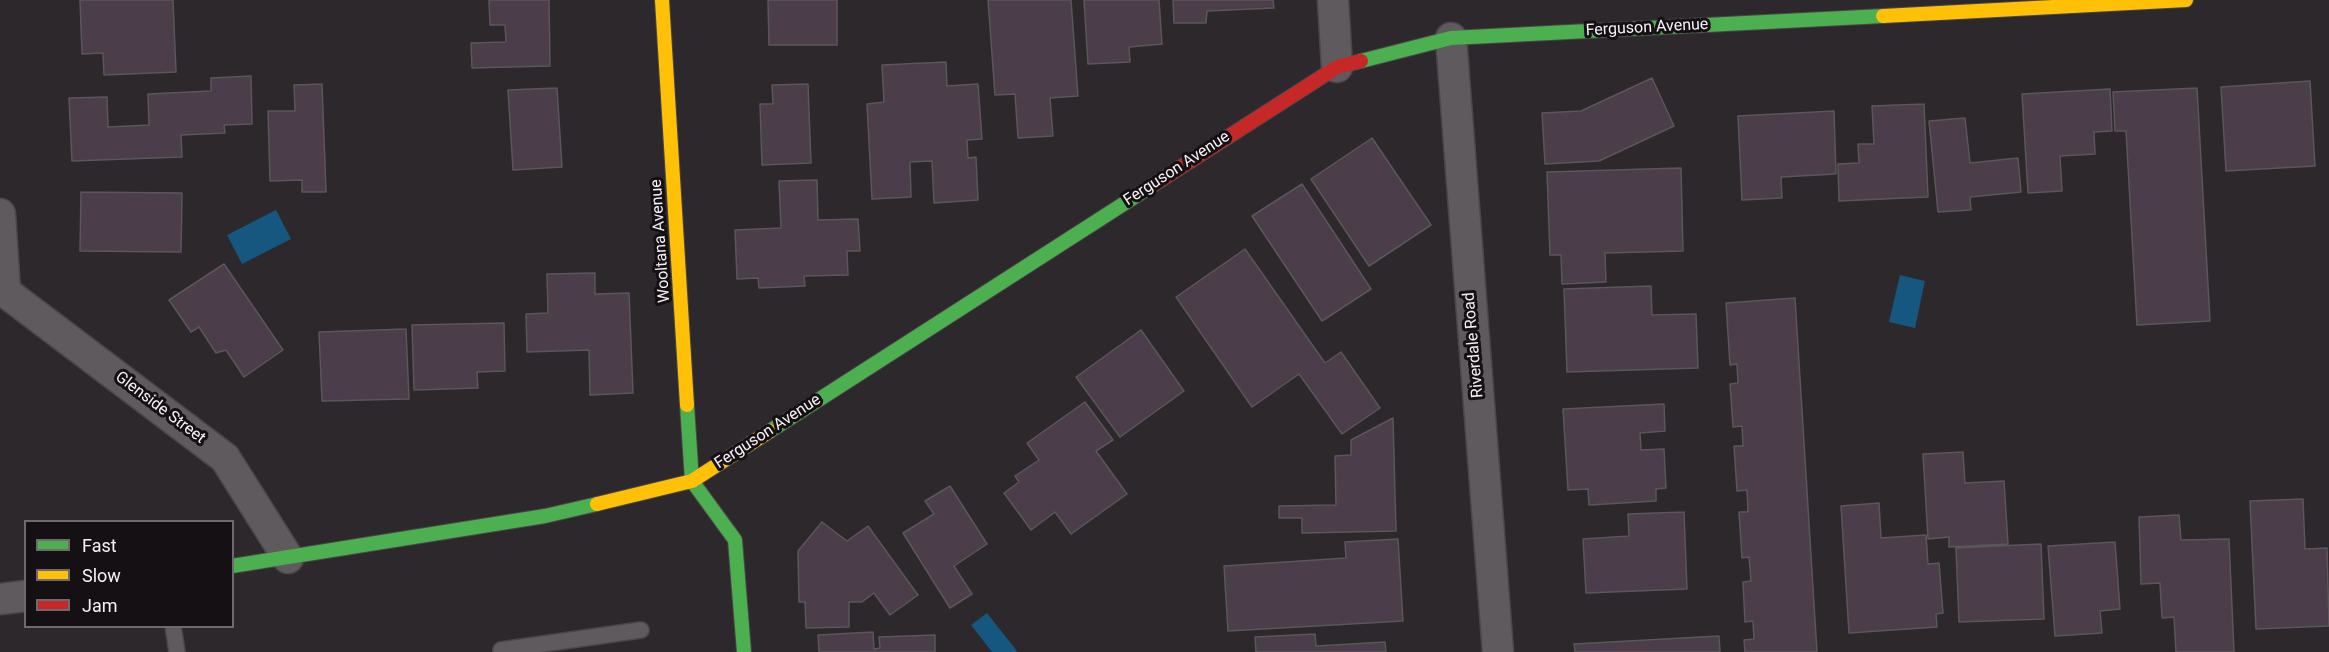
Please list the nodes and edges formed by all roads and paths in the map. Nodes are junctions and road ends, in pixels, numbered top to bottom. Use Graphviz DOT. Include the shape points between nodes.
graph roads {
  1 [pos="662,0"];
  2 [pos="1333,0"];
  3 [pos="2186,0"];
  4 [pos="1451,38"];
  5 [pos="1336,67"];
  6 [pos="0,214"];
  7 [pos="3,289"];
  8 [pos="692,481"];
  9 [pos="288,558"];
  10 [pos="234,566"];
  11 [pos="24,596"];
  12 [pos="0,599"];
  13 [pos="173,628"];
  14 [pos="641,630"];
  15 [pos="177,652"];
  16 [pos="502,652"];
  17 [pos="744,652"];
  18 [pos="1498,652"];
  1 -- 8 [label="street, Wooltana Avenue"];
  2 -- 5 [label="street"];
  3 -- 4 [label="street, Ferguson Avenue"];
  4 -- 5 [label="street, Ferguson Avenue"];
  4 -- 18 [label="street, Riverdale Road"];
  5 -- 8 [label="street, Ferguson Avenue"];
  6 -- 7 [label="street"];
  7 -- 9 [label="street, Glenside Street" via="225,458"];
  8 -- 9 [label="street, Ferguson Avenue" via="545,516"];
  8 -- 17 [label="street" via="735,540"];
  9 -- 10 [label="street, Ferguson Avenue"];
  11 -- 12 [label="street"];
  13 -- 15 [label="lane"];
  14 -- 16 [label="lane"];
}
